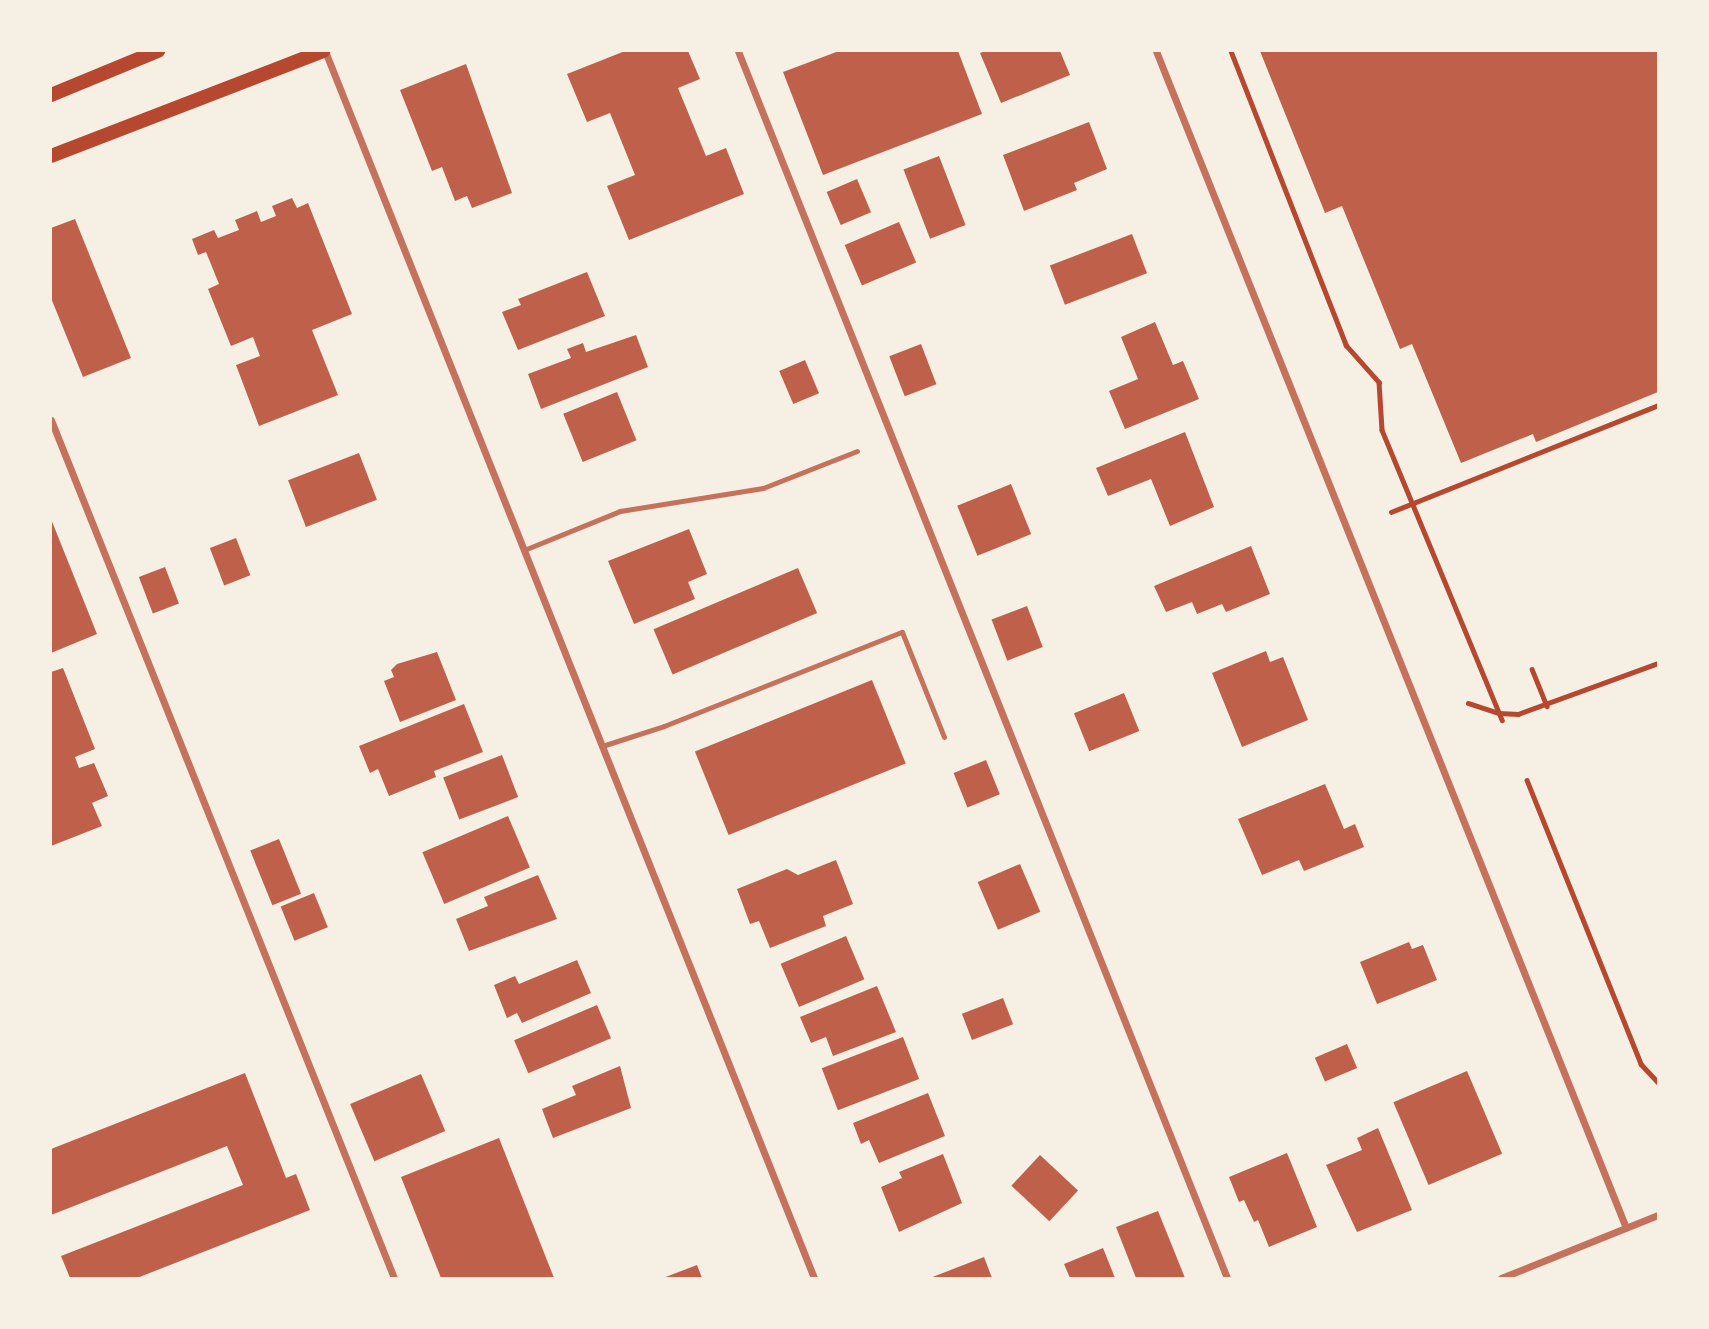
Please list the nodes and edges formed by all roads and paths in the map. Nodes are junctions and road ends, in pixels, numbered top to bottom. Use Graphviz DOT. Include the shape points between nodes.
graph roads {
  1 [pos="158,51"];
  2 [pos="324,51"];
  3 [pos="737,51"];
  4 [pos="1156,51"];
  5 [pos="1231,51"];
  6 [pos="51,95"];
  7 [pos="51,156"];
  8 [pos="1658,405"];
  9 [pos="51,420"];
  10 [pos="857,451"];
  11 [pos="1412,503"];
  12 [pos="1391,512"];
  13 [pos="524,550"];
  14 [pos="1658,663"];
  15 [pos="1532,669"];
  16 [pos="1468,703"];
  17 [pos="1547,706"];
  18 [pos="1499,713"];
  19 [pos="1502,720"];
  20 [pos="944,737"];
  21 [pos="602,746"];
  22 [pos="1527,779"];
  23 [pos="1658,1082"];
  24 [pos="1658,1215"];
  25 [pos="1626,1228"];
  26 [pos="394,1278"];
  27 [pos="814,1278"];
  28 [pos="1227,1278"];
  29 [pos="1501,1278"];
  1 -- 6 [label="main road"];
  2 -- 7 [label="main road"];
  2 -- 13 [label="street"];
  3 -- 28 [label="street"];
  4 -- 25 [label="street"];
  5 -- 11 [label="path" via="1346,345 1379,382 1382,430"];
  8 -- 11 [label="path"];
  9 -- 26 [label="street"];
  10 -- 13 [label="lane" via="763,488 694,495 620,511"];
  11 -- 12 [label="path"];
  11 -- 18 [label="path"];
  13 -- 21 [label="street"];
  14 -- 17 [label="path"];
  15 -- 17 [label="path"];
  16 -- 18 [label="path"];
  17 -- 18 [label="path" via="1518,714"];
  18 -- 19 [label="path"];
  20 -- 21 [label="lane" via="902,632"];
  21 -- 27 [label="street"];
  22 -- 23 [label="path" via="1641,1064"];
  24 -- 25 [label="street"];
  25 -- 29 [label="street"];
}
